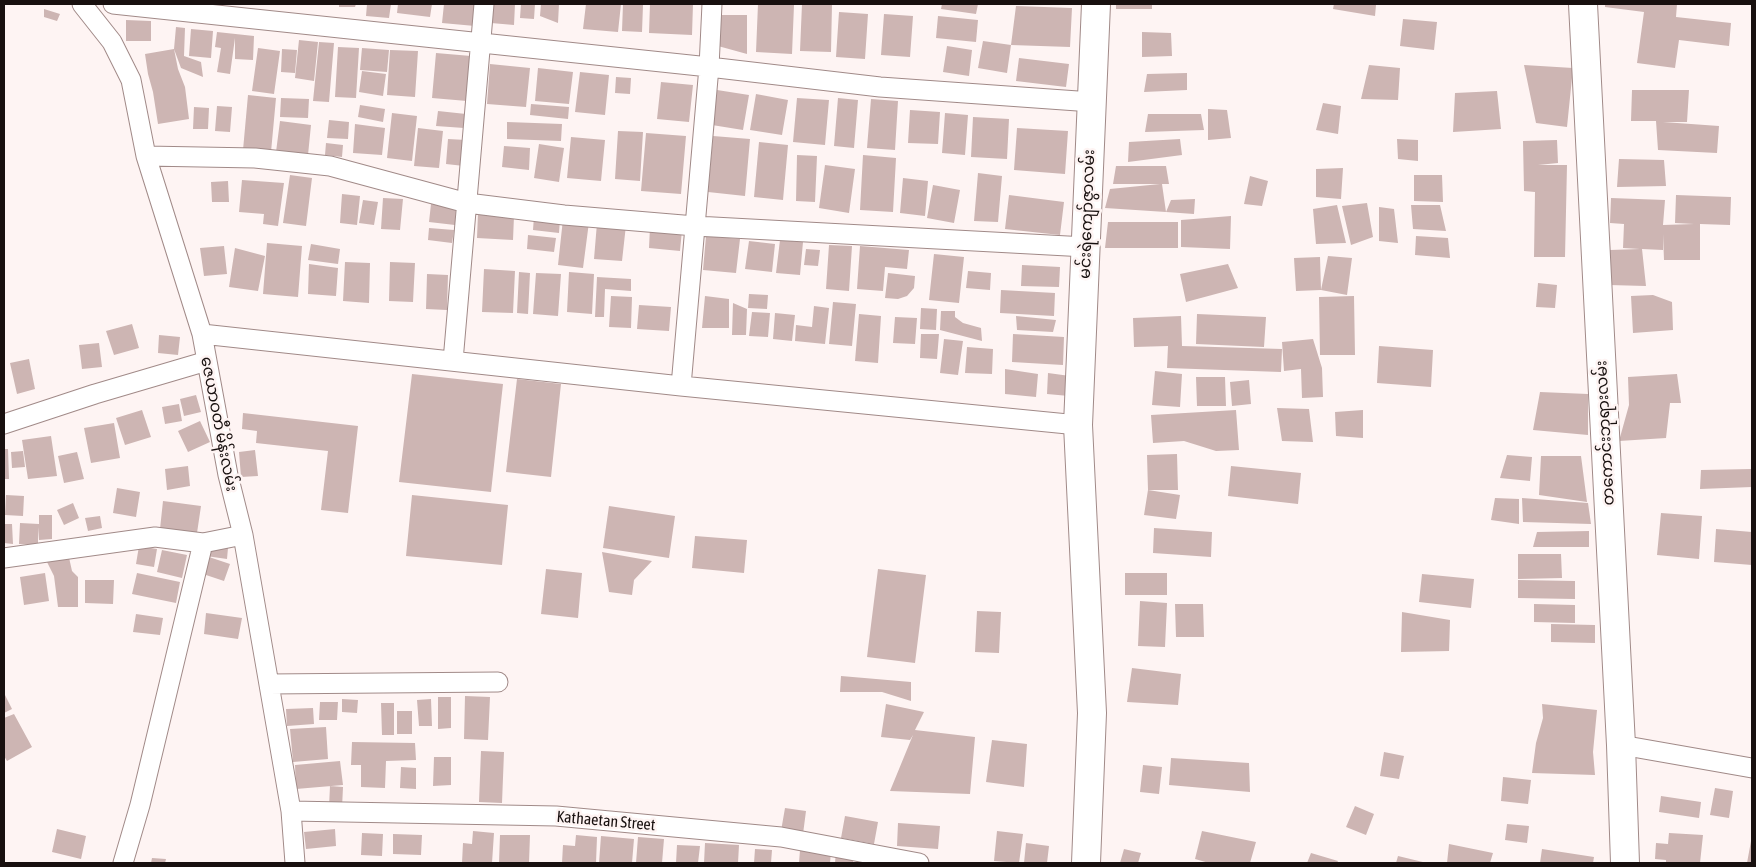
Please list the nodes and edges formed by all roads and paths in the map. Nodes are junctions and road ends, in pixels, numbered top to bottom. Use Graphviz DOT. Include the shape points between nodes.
graph roads {
  1 [pos="82,4"];
  2 [pos="113,4"];
  3 [pos="484,4"];
  4 [pos="712,4"];
  5 [pos="1096,4"];
  6 [pos="1583,4"];
  7 [pos="481,42"];
  8 [pos="709,67"];
  9 [pos="1092,102"];
  10 [pos="146,156"];
  11 [pos="467,202"];
  12 [pos="695,226"];
  13 [pos="1086,247"];
  14 [pos="202,334"];
  15 [pos="207,361"];
  16 [pos="453,361"];
  17 [pos="681,386"];
  18 [pos="4,424"];
  19 [pos="1078,425"];
  20 [pos="243,535"];
  21 [pos="203,543"];
  22 [pos="4,558"];
  23 [pos="498,682"];
  24 [pos="269,684"];
  25 [pos="1621,745"];
  26 [pos="1752,768"];
  27 [pos="291,811"];
  28 [pos="123,863"];
  29 [pos="295,863"];
  30 [pos="919,863"];
  31 [pos="1086,863"];
  32 [pos="1625,863"];
  1 -- 10 [label="street, ဇေယာဝတီ မိန်းလမ်း" via="112,42 131,80"];
  2 -- 7 [label="street"];
  3 -- 7 [label="street"];
  4 -- 8 [label="street"];
  5 -- 9 [label="street, မင်းရဲကျော်ဇွာလမ်း"];
  6 -- 25 [label="street, တကောင်းဘုရားလမ်း"];
  7 -- 8 [label="street"];
  7 -- 11 [label="street"];
  8 -- 9 [label="street" via="880,87"];
  8 -- 12 [label="street"];
  9 -- 13 [label="street, မင်းရဲကျော်ဇွာလမ်း"];
  10 -- 11 [label="street" via="255,158 330,166"];
  10 -- 14 [label="street, ဇေယာဝတီ မိန်းလမ်း"];
  11 -- 12 [label="street" via="564,215"];
  11 -- 16 [label="street"];
  12 -- 13 [label="street"];
  12 -- 17 [label="street"];
  13 -- 19 [label="street, မင်းရဲကျော်ဇွာလမ်း"];
  14 -- 15 [label="street, ဇေယာဝတီ မိန်းလမ်း"];
  14 -- 16 [label="street"];
  15 -- 18 [label="street"];
  15 -- 20 [label="street, ဇေယာဝတီ မိန်းလမ်း" via="228,476"];
  16 -- 17 [label="street"];
  17 -- 19 [label="street"];
  19 -- 31 [label="street, မင်းရဲကျော်ဇွာလမ်း" via="1092,713"];
  20 -- 21 [label="street"];
  20 -- 24 [label="street, ဇေယာဝတီ မိန်းလမ်း"];
  21 -- 22 [label="street" via="155,537"];
  21 -- 28 [label="street"];
  23 -- 24 [label="street"];
  24 -- 27 [label="street, ဇေယာဝတီ မိန်းလမ်း"];
  25 -- 26 [label="street"];
  25 -- 32 [label="street, တကောင်းဘုရားလမ်း"];
  27 -- 29 [label="street, ဇေယာဝတီ မိန်းလမ်း"];
  27 -- 30 [label="street, Kathaetan Street" via="556,816 781,838"];
}
